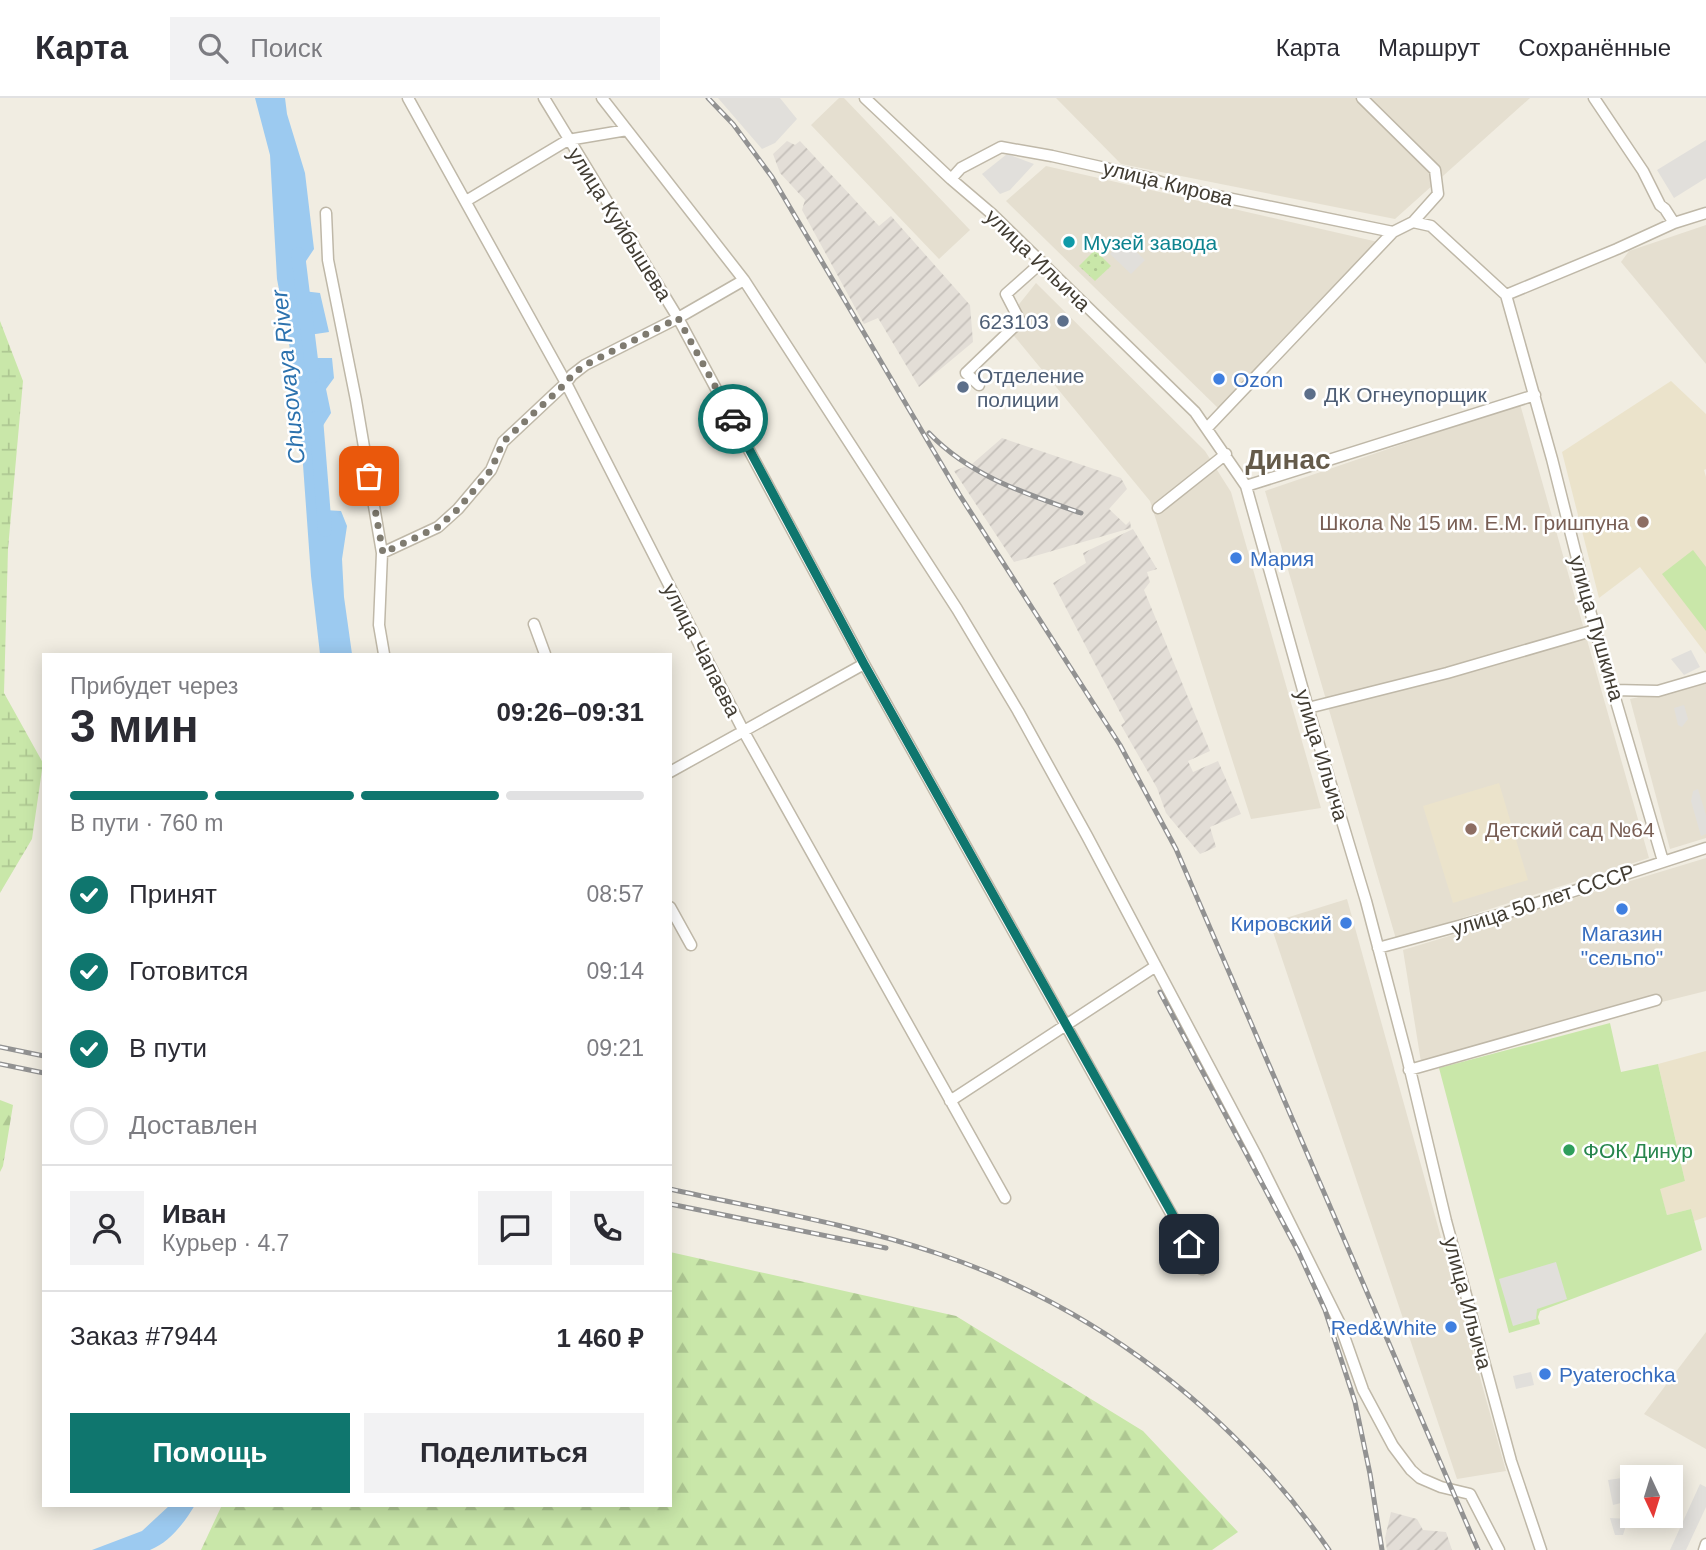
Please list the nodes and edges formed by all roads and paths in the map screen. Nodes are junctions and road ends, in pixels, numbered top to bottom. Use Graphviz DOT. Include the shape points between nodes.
graph roads {
  1 [pos="408,98"];
  2 [pos="544,98"];
  3 [pos="602,98"];
  4 [pos="865,98"];
  5 [pos="1362,98"];
  6 [pos="1594,98"];
  7 [pos="627,130"];
  8 [pos="568,140"];
  9 [pos="951,179"];
  10 [pos="466,201"];
  11 [pos="326,213"];
  12 [pos="1706,213"];
  13 [pos="1413,222"];
  14 [pos="1674,223"];
  15 [pos="1393,232"];
  16 [pos="1042,262"];
  17 [pos="744,280"];
  18 [pos="1506,295"];
  19 [pos="678,318"];
  20 [pos="566,383"];
  21 [pos="979,385"];
  22 [pos="1535,395"];
  23 [pos="1207,428"];
  24 [pos="1226,454"];
  25 [pos="1246,486"];
  26 [pos="1158,508"];
  27 [pos="383,553"];
  28 [pos="534,624"];
  29 [pos="1595,631"];
  30 [pos="384,653"];
  31 [pos="545,653"];
  32 [pos="864,664"];
  33 [pos="1706,677"];
  34 [pos="1614,690"];
  35 [pos="1308,708"];
  36 [pos="744,732"];
  37 [pos="672,771"];
  38 [pos="1706,848"];
  39 [pos="1663,860"];
  40 [pos="672,911"];
  41 [pos="691,945"];
  42 [pos="1378,948"];
  43 [pos="1156,966"];
  44 [pos="1656,1000"];
  45 [pos="1066,1026"];
  46 [pos="1409,1070"];
  47 [pos="950,1101"];
  48 [pos="1005,1198"];
  49 [pos="1202,1269"];
  50 [pos="1706,1544"];
  51 [pos="1499,1550"];
  52 [pos="1541,1550"];
  53 [pos="1704,1550"];
  1 -- 10 [label="street, улица Чапаева"];
  2 -- 8 [label="street, улица Куйбышева"];
  3 -- 7 [label="street"];
  4 -- 9 [label="street, улица Ильича"];
  5 -- 13 [label="street" via="1435,170 1438,194"];
  6 -- 14 [label="street"];
  7 -- 8 [label="street"];
  7 -- 17 [label="street"];
  8 -- 10 [label="street"];
  8 -- 19 [label="street, улица Куйбышева"];
  9 -- 15 [label="street, улица Кирова" via="961,168 1001,147"];
  9 -- 16 [label="street, улица Ильича"];
  10 -- 20 [label="street, улица Чапаева"];
  11 -- 27 [label="street" via="328,260"];
  12 -- 14 [label="street"];
  13 -- 15 [label="street"];
  13 -- 18 [label="street" via="1431,226"];
  14 -- 18 [label="street"];
  15 -- 23 [label="street"];
  16 -- 21 [label="street" via="1006,294 1020,321 965,373"];
  16 -- 23 [label="street, улица Ильича"];
  17 -- 19 [label="street"];
  17 -- 43 [label="street" via="957,608 1055,776"];
  18 -- 22 [label="street, улица Пушкина"];
  19 -- 20 [label="street" via="585,365"];
  19 -- 32 [label="street, улица Куйбышева"];
  20 -- 27 [label="street" via="503,442 491,470 458,509 438,527"];
  20 -- 36 [label="street, улица Чапаева"];
  22 -- 25 [label="street"];
  22 -- 29 [label="street, улица Пушкина"];
  23 -- 24 [label="street, улица Ильича"];
  24 -- 25 [label="street, улица Ильича"];
  24 -- 26 [label="street"];
  25 -- 35 [label="street, улица Ильича"];
  27 -- 30 [label="street" via="379,625"];
  28 -- 31 [label="street"];
  29 -- 34 [label="street, улица Пушкина"];
  29 -- 35 [label="street"];
  32 -- 36 [label="street"];
  32 -- 45 [label="street, улица Куйбышева"];
  33 -- 34 [label="street" via="1658,691"];
  34 -- 39 [label="street, улица Пушкина"];
  35 -- 42 [label="street, улица Ильича"];
  36 -- 37 [label="street"];
  36 -- 47 [label="street, улица Чапаева"];
  38 -- 39 [label="street, улица 50 лет СССР"];
  39 -- 42 [label="street, улица 50 лет СССР" via="1506,913"];
  40 -- 41 [label="street"];
  42 -- 46 [label="street, улица Ильича"];
  43 -- 45 [label="street"];
  43 -- 51 [label="street" via="1339,1322 1363,1390 1393,1446 1420,1478 1470,1494"];
  44 -- 46 [label="street"];
  45 -- 47 [label="street"];
  45 -- 49 [label="street, улица Куйбышева"];
  46 -- 52 [label="street, улица Ильича" via="1511,1461"];
  47 -- 48 [label="street, улица Чапаева"];
  50 -- 53 [label="street"];
}
